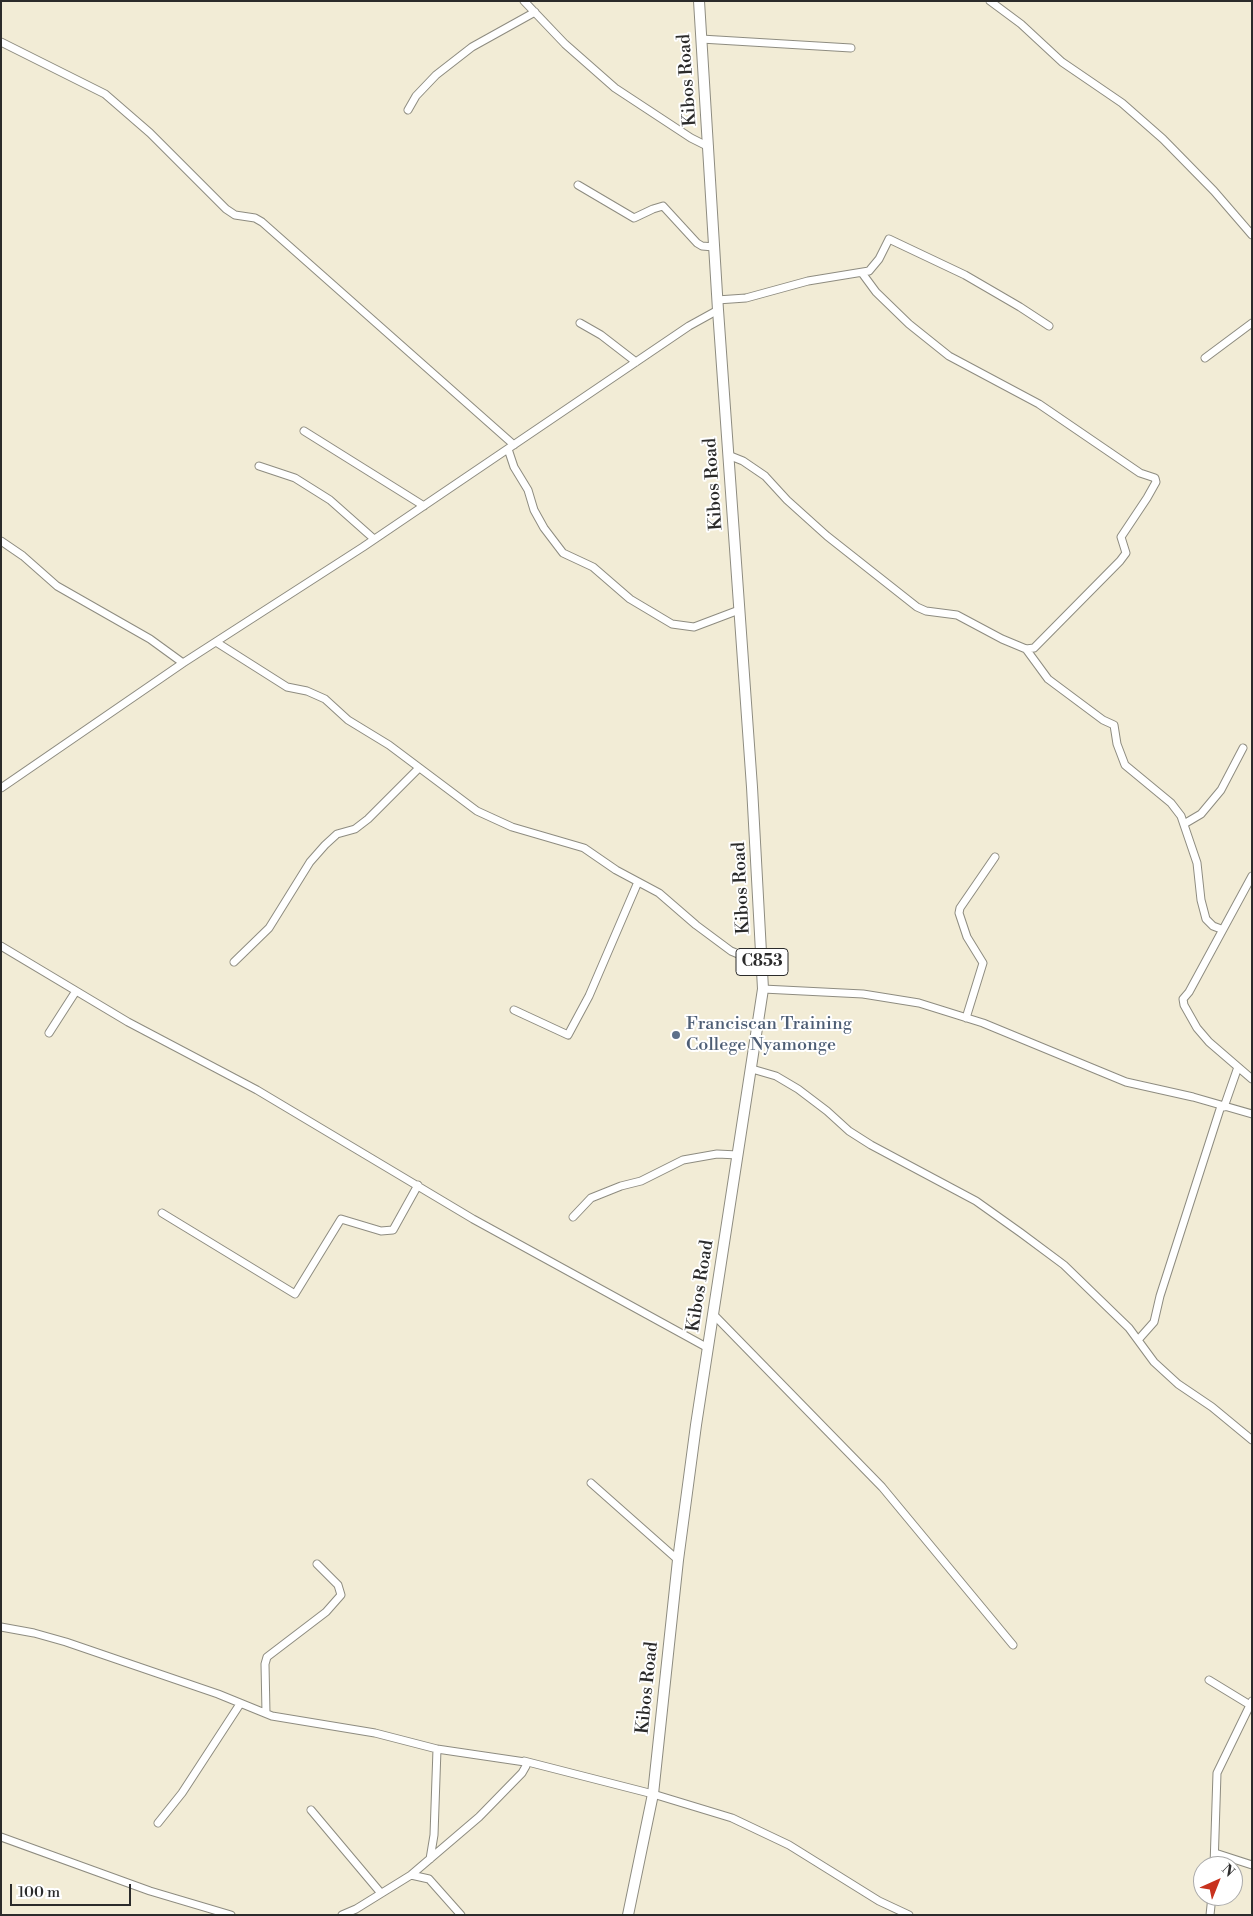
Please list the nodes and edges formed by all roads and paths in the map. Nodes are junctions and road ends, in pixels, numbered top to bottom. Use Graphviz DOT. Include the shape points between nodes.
graph roads {
  1 [pos="524,1"];
  2 [pos="698,1"];
  3 [pos="990,1"];
  4 [pos="535,12"];
  5 [pos="701,39"];
  6 [pos="1,42"];
  7 [pos="851,48"];
  8 [pos="408,110"];
  9 [pos="708,147"];
  10 [pos="578,186"];
  11 [pos="1252,235"];
  12 [pos="714,247"];
  13 [pos="862,273"];
  14 [pos="718,305"];
  15 [pos="580,323"];
  16 [pos="1252,323"];
  17 [pos="1049,326"];
  18 [pos="1204,358"];
  19 [pos="636,362"];
  20 [pos="304,431"];
  21 [pos="511,447"];
  22 [pos="728,455"];
  23 [pos="259,466"];
  24 [pos="424,506"];
  25 [pos="374,539"];
  26 [pos="1,540"];
  27 [pos="739,610"];
  28 [pos="216,642"];
  29 [pos="1026,649"];
  30 [pos="183,662"];
  31 [pos="1243,748"];
  32 [pos="419,768"];
  33 [pos="1,788"];
  34 [pos="1184,824"];
  35 [pos="995,857"];
  36 [pos="1252,876"];
  37 [pos="638,882"];
  38 [pos="1221,929"];
  39 [pos="1,946"];
  40 [pos="234,962"];
  41 [pos="762,964"];
  42 [pos="763,990"];
  43 [pos="76,991"];
  44 [pos="514,1010"];
  45 [pos="966,1018"];
  46 [pos="48,1034"];
  47 [pos="1238,1067"];
  48 [pos="752,1069"];
  49 [pos="1252,1079"];
  50 [pos="1222,1107"];
  51 [pos="1252,1114"];
  52 [pos="738,1155"];
  53 [pos="418,1185"];
  54 [pos="162,1213"];
  55 [pos="573,1216"];
  56 [pos="713,1314"];
  57 [pos="1138,1340"];
  58 [pos="708,1348"];
  59 [pos="1252,1440"];
  60 [pos="591,1483"];
  61 [pos="678,1560"];
  62 [pos="317,1564"];
  63 [pos="1,1627"];
  64 [pos="1013,1645"];
  65 [pos="1209,1680"];
  66 [pos="1251,1703"];
  67 [pos="240,1704"];
  68 [pos="266,1713"];
  69 [pos="437,1749"];
  70 [pos="524,1761"];
  71 [pos="653,1794"];
  72 [pos="311,1810"];
  73 [pos="158,1823"];
  74 [pos="1,1837"];
  75 [pos="1215,1853"];
  76 [pos="1215,1856"];
  77 [pos="430,1859"];
  78 [pos="1252,1865"];
  79 [pos="411,1875"];
  80 [pos="380,1892"];
  81 [pos="231,1915"];
  82 [pos="342,1915"];
  83 [pos="461,1915"];
  84 [pos="628,1915"];
  85 [pos="910,1915"];
  1 -- 4 [label="street"];
  2 -- 5 [label="main road, Kibos Road / C853"];
  3 -- 11 [label="street" via="1062,62 1086,76 1136,115 1186,162"];
  4 -- 8 [label="street" via="472,48 436,76 416,96"];
  4 -- 9 [label="street" via="565,44 615,88"];
  5 -- 7 [label="street"];
  5 -- 9 [label="main road, Kibos Road / C853"];
  6 -- 21 [label="street" via="105,94 150,133 226,209 235,215 262,222"];
  9 -- 12 [label="main road, Kibos Road / C853"];
  10 -- 12 [label="street" via="634,218 663,206 697,243"];
  12 -- 14 [label="main road, Kibos Road / C853"];
  13 -- 14 [label="street" via="808,281"];
  13 -- 17 [label="street" via="874,267 886,241 893,239 965,275"];
  13 -- 29 [label="street" via="876,292 949,356 1039,404 1140,473 1156,479 1121,536 1126,552 1120,561 1034,648"];
  14 -- 19 [label="street"];
  14 -- 22 [label="main road, Kibos Road / C853"];
  15 -- 19 [label="street"];
  16 -- 18 [label="street"];
  19 -- 21 [label="street"];
  20 -- 24 [label="street"];
  21 -- 24 [label="street"];
  21 -- 27 [label="street" via="514,466 528,490 534,510 563,553 593,567 630,599 672,624 694,626"];
  22 -- 27 [label="main road, Kibos Road / C853"];
  22 -- 29 [label="street" via="765,476 827,536 917,607 957,615"];
  23 -- 25 [label="street" via="295,478 330,500"];
  24 -- 25 [label="street"];
  25 -- 28 [label="street"];
  26 -- 30 [label="street" via="51,582 150,639"];
  27 -- 41 [label="main road, Kibos Road / C853"];
  28 -- 30 [label="street"];
  28 -- 32 [label="street" via="287,687 307,691 324,700"];
  29 -- 34 [label="street" via="1048,679 1114,725 1125,765 1171,803"];
  30 -- 33 [label="street"];
  31 -- 34 [label="street" via="1221,790 1201,814"];
  32 -- 37 [label="street" via="460,800 495,821 584,848"];
  32 -- 40 [label="street" via="368,819 354,830 337,834 325,845 310,862 269,928"];
  34 -- 38 [label="street" via="1196,863 1200,900 1206,919"];
  35 -- 45 [label="street" via="958,913 967,938 983,963"];
  36 -- 38 [label="street"];
  37 -- 41 [label="street" via="659,893 731,950"];
  37 -- 44 [label="street" via="589,996 568,1035"];
  38 -- 47 [label="street" via="1183,999 1197,1028"];
  39 -- 43 [label="street"];
  41 -- 42 [label="main road, Kibos Road / C853"];
  42 -- 45 [label="street" via="896,998"];
  42 -- 48 [label="main road, Kibos Road / C853"];
  43 -- 46 [label="street"];
  43 -- 53 [label="street" via="257,1090"];
  45 -- 50 [label="street" via="1126,1082 1194,1097"];
  47 -- 49 [label="street"];
  47 -- 50 [label="street"];
  48 -- 52 [label="main road, Kibos Road / C853"];
  48 -- 57 [label="street" via="776,1076 871,1145 976,1201 1064,1265"];
  50 -- 51 [label="street"];
  50 -- 57 [label="street" via="1154,1322"];
  52 -- 55 [label="street" via="717,1154 682,1160 641,1181 591,1198"];
  52 -- 56 [label="main road, Kibos Road / C853"];
  53 -- 54 [label="street" via="393,1230 381,1231 341,1219 295,1294"];
  53 -- 58 [label="street"];
  56 -- 58 [label="main road, Kibos Road / C853"];
  56 -- 64 [label="street" via="882,1487"];
  57 -- 59 [label="street" via="1154,1362 1178,1384"];
  58 -- 61 [label="main road, Kibos Road / C853"];
  60 -- 61 [label="street"];
  61 -- 71 [label="main road, Kibos Road / C853"];
  62 -- 68 [label="street" via="338,1585 341,1595 326,1612 267,1657 264,1664"];
  63 -- 67 [label="street" via="34,1632 66,1642"];
  65 -- 66 [label="street"];
  66 -- 75 [label="street" via="1217,1773"];
  67 -- 68 [label="street"];
  67 -- 73 [label="street" via="182,1793"];
  68 -- 69 [label="street" via="376,1733"];
  69 -- 70 [label="street"];
  69 -- 77 [label="street"];
  70 -- 71 [label="street"];
  70 -- 77 [label="street" via="526,1766 522,1773 480,1817"];
  71 -- 84 [label="main road, Kibos Road / C853"];
  71 -- 85 [label="street" via="762,1830 879,1901"];
  72 -- 80 [label="street"];
  74 -- 81 [label="street" via="150,1891"];
  75 -- 76 [label="street"];
  75 -- 78 [label="street"];
  77 -- 79 [label="street"];
  79 -- 80 [label="street"];
  79 -- 83 [label="street" via="429,1879"];
  80 -- 82 [label="street"];
}
